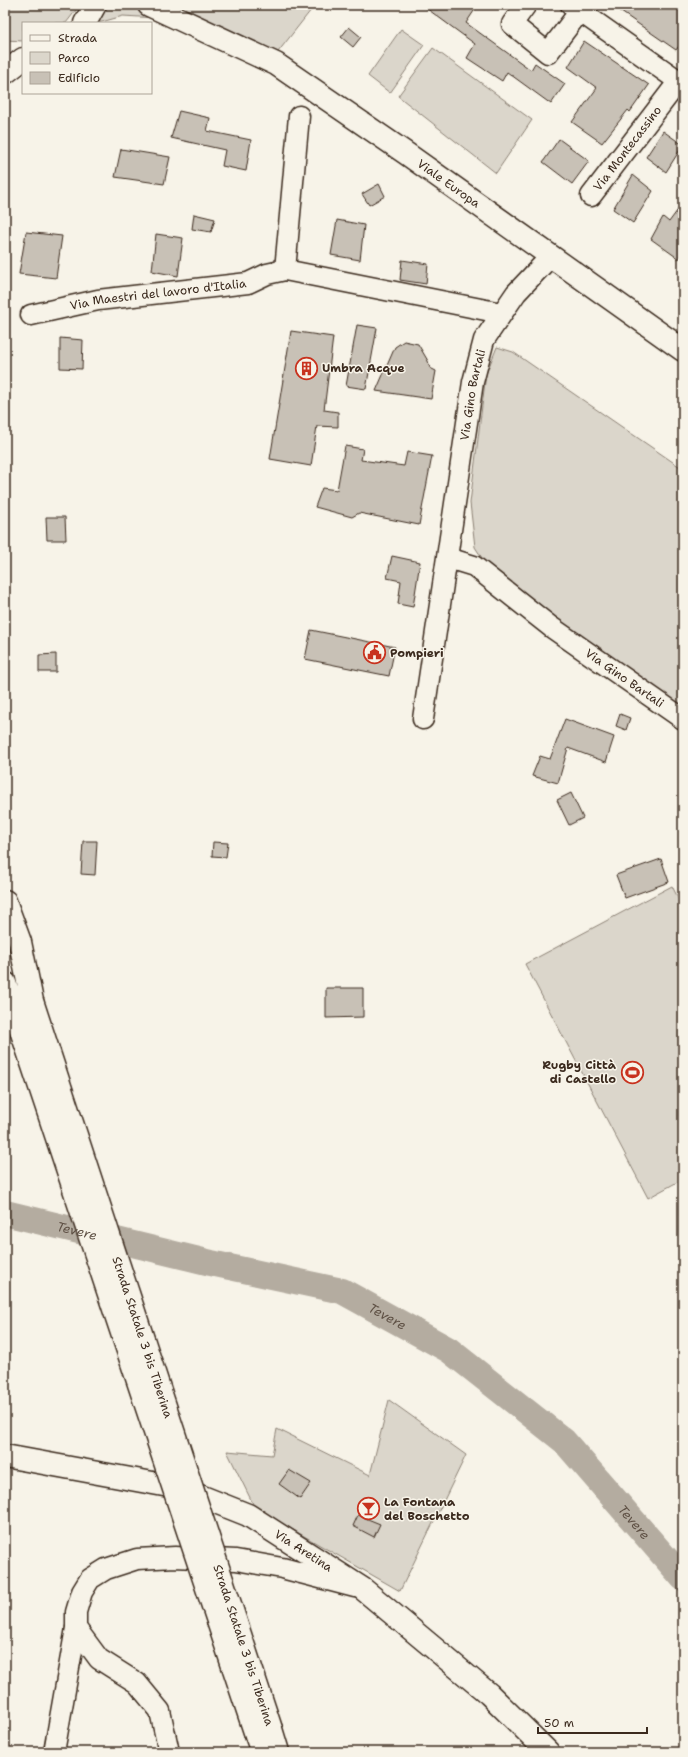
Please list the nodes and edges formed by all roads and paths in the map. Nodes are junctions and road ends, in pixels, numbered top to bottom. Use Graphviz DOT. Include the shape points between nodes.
graph roads {
  1 [pos="95,5"];
  2 [pos="149,5"];
  3 [pos="526,5"];
  4 [pos="575,8"];
  5 [pos="86,22"];
  6 [pos="152,25"];
  7 [pos="205,31"];
  8 [pos="5,57"];
  9 [pos="22,58"];
  10 [pos="22,59"];
  11 [pos="5,73"];
  12 [pos="681,83"];
  13 [pos="299,116"];
  14 [pos="591,196"];
  15 [pos="551,256"];
  16 [pos="285,270"];
  17 [pos="501,313"];
  18 [pos="31,315"];
  19 [pos="683,350"];
  20 [pos="448,558"];
  21 [pos="424,719"];
  22 [pos="683,719"];
  23 [pos="5,901"];
  24 [pos="5,924"];
  25 [pos="5,983"];
  26 [pos="23,1003"];
  27 [pos="5,1456"];
  28 [pos="363,1589"];
  29 [pos="76,1628"];
  30 [pos="263,1739"];
  31 [pos="54,1752"];
  32 [pos="169,1752"];
  33 [pos="278,1752"];
  34 [pos="548,1752"];
  1 -- 5 [label="main road"];
  2 -- 7 [label="main road, Viale Europa"];
  3 -- 4 [label="street" via="512,24 548,53"];
  4 -- 12 [label="street, Via Montecassino"];
  6 -- 7 [label="main road, Viale Europa"];
  7 -- 15 [label="main road, Viale Europa" via="276,64"];
  8 -- 9 [label="main road"];
  10 -- 11 [label="main road"];
  12 -- 14 [label="street, Via Montecassino"];
  13 -- 16 [label="street"];
  15 -- 17 [label="street, Via Gino Bartali"];
  15 -- 19 [label="main road, Viale Europa"];
  16 -- 17 [label="street, Via Maestri del lavoro d'Italia"];
  16 -- 18 [label="street, Via Maestri del lavoro d'Italia" via="267,274 248,283 98,300"];
  17 -- 20 [label="street, Via Gino Bartali" via="484,340 473,382"];
  20 -- 21 [label="street, Via Gino Bartali"];
  20 -- 22 [label="street, Via Gino Bartali" via="474,566 551,627"];
  23 -- 26 [label="main road" via="20,942"];
  24 -- 26 [label="main road, Strada Statale 3 bis Tiberina"];
  25 -- 26 [label="main road, Strada Statale 3 bis Tiberina"];
  26 -- 30 [label="main road, Strada Statale 3 bis Tiberina, bridge"];
  27 -- 28 [label="main road, Via Aretina" via="180,1488 248,1515"];
  28 -- 29 [label="street" via="282,1568 236,1560 175,1557 136,1559 106,1569 90,1579 82,1592 76,1612"];
  28 -- 34 [label="main road, Via Aretina" via="489,1694"];
  29 -- 31 [label="street"];
  29 -- 32 [label="street" via="99,1659 137,1682 160,1711"];
  30 -- 33 [label="main road, Strada Statale 3 bis Tiberina"];
}
